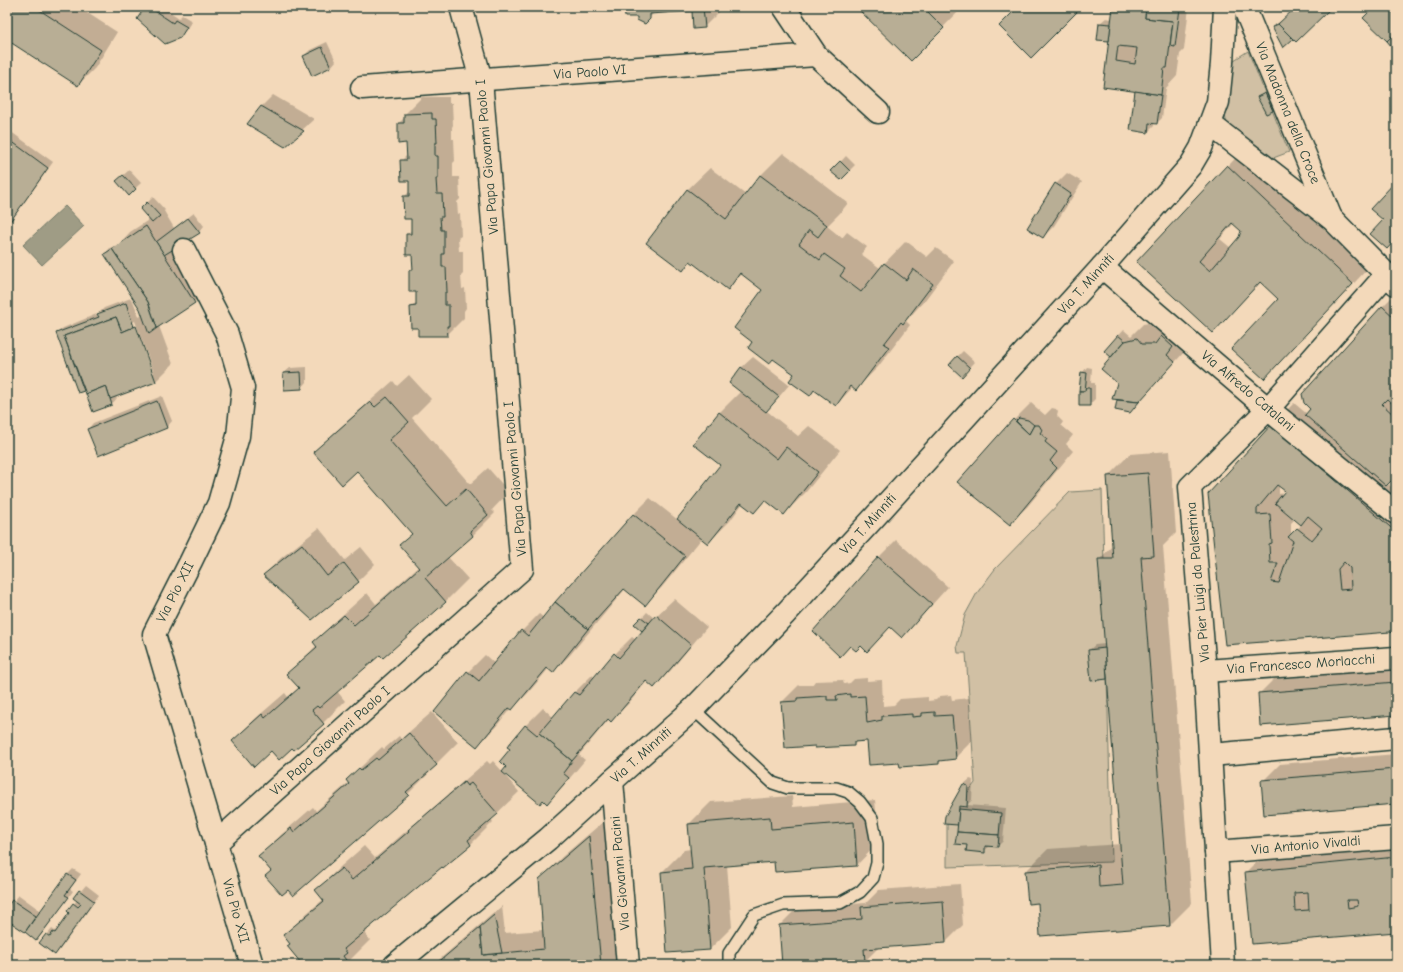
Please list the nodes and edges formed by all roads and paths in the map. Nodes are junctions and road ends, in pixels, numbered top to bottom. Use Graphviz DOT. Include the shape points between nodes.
graph roads {
  1 [pos="461,7"];
  2 [pos="784,7"];
  3 [pos="1225,7"];
  4 [pos="1244,7"];
  5 [pos="816,55"];
  6 [pos="481,80"];
  7 [pos="362,88"];
  8 [pos="878,112"];
  9 [pos="1210,124"];
  10 [pos="1332,219"];
  11 [pos="184,250"];
  12 [pos="1102,267"];
  13 [pos="1391,279"];
  14 [pos="1268,409"];
  15 [pos="1394,507"];
  16 [pos="1396,658"];
  17 [pos="1205,671"];
  18 [pos="693,709"];
  19 [pos="1396,738"];
  20 [pos="1210,755"];
  21 [pos="612,781"];
  22 [pos="1396,838"];
  23 [pos="216,843"];
  24 [pos="1216,852"];
  25 [pos="252,965"];
  26 [pos="395,965"];
  27 [pos="628,965"];
  28 [pos="729,965"];
  29 [pos="1223,965"];
  1 -- 6 [label="street, Via Papa Giovanni Paolo I"];
  2 -- 5 [label="street"];
  3 -- 9 [label="street, Via T. Minniti" via="1218,102"];
  4 -- 10 [label="street, Via Madonna della Croce"];
  5 -- 6 [label="street, Via Paolo VI"];
  5 -- 8 [label="street"];
  6 -- 7 [label="street, Via Paolo VI"];
  6 -- 23 [label="street, Via Papa Giovanni Paolo I" via="522,569"];
  9 -- 10 [label="street, Via Madonna della Croce"];
  9 -- 12 [label="street, Via T. Minniti" via="1191,165"];
  10 -- 13 [label="street, Via Madonna della Croce"];
  11 -- 23 [label="street, Via Pio XII" via="227,334 242,388 238,436 219,503 154,634"];
  12 -- 14 [label="street, Via Alfredo Catalani"];
  12 -- 18 [label="street, Via T. Minniti" via="790,609"];
  13 -- 14 [label="street, Via Pier Luigi da Palestrina"];
  14 -- 15 [label="street, Via Alfredo Catalani"];
  14 -- 17 [label="street, Via Pier Luigi da Palestrina" via="1190,487"];
  16 -- 17 [label="street, Via Francesco Morlacchi"];
  17 -- 20 [label="street, Via Pier Luigi da Palestrina"];
  18 -- 21 [label="street, Via T. Minniti"];
  18 -- 28 [label="lane" via="773,783 788,788 836,788 848,792 860,802 872,818 877,844 873,878 860,892 840,902 783,905 754,915 729,953"];
  19 -- 20 [label="street"];
  20 -- 24 [label="street, Via Pier Luigi da Palestrina"];
  21 -- 26 [label="street, Via T. Minniti" via="548,840"];
  21 -- 27 [label="street, Via Giovanni Pacini"];
  22 -- 24 [label="street, Via Antonio Vivaldi"];
  23 -- 25 [label="street, Via Pio XII"];
  24 -- 29 [label="street, Via Pier Luigi da Palestrina"];
}
